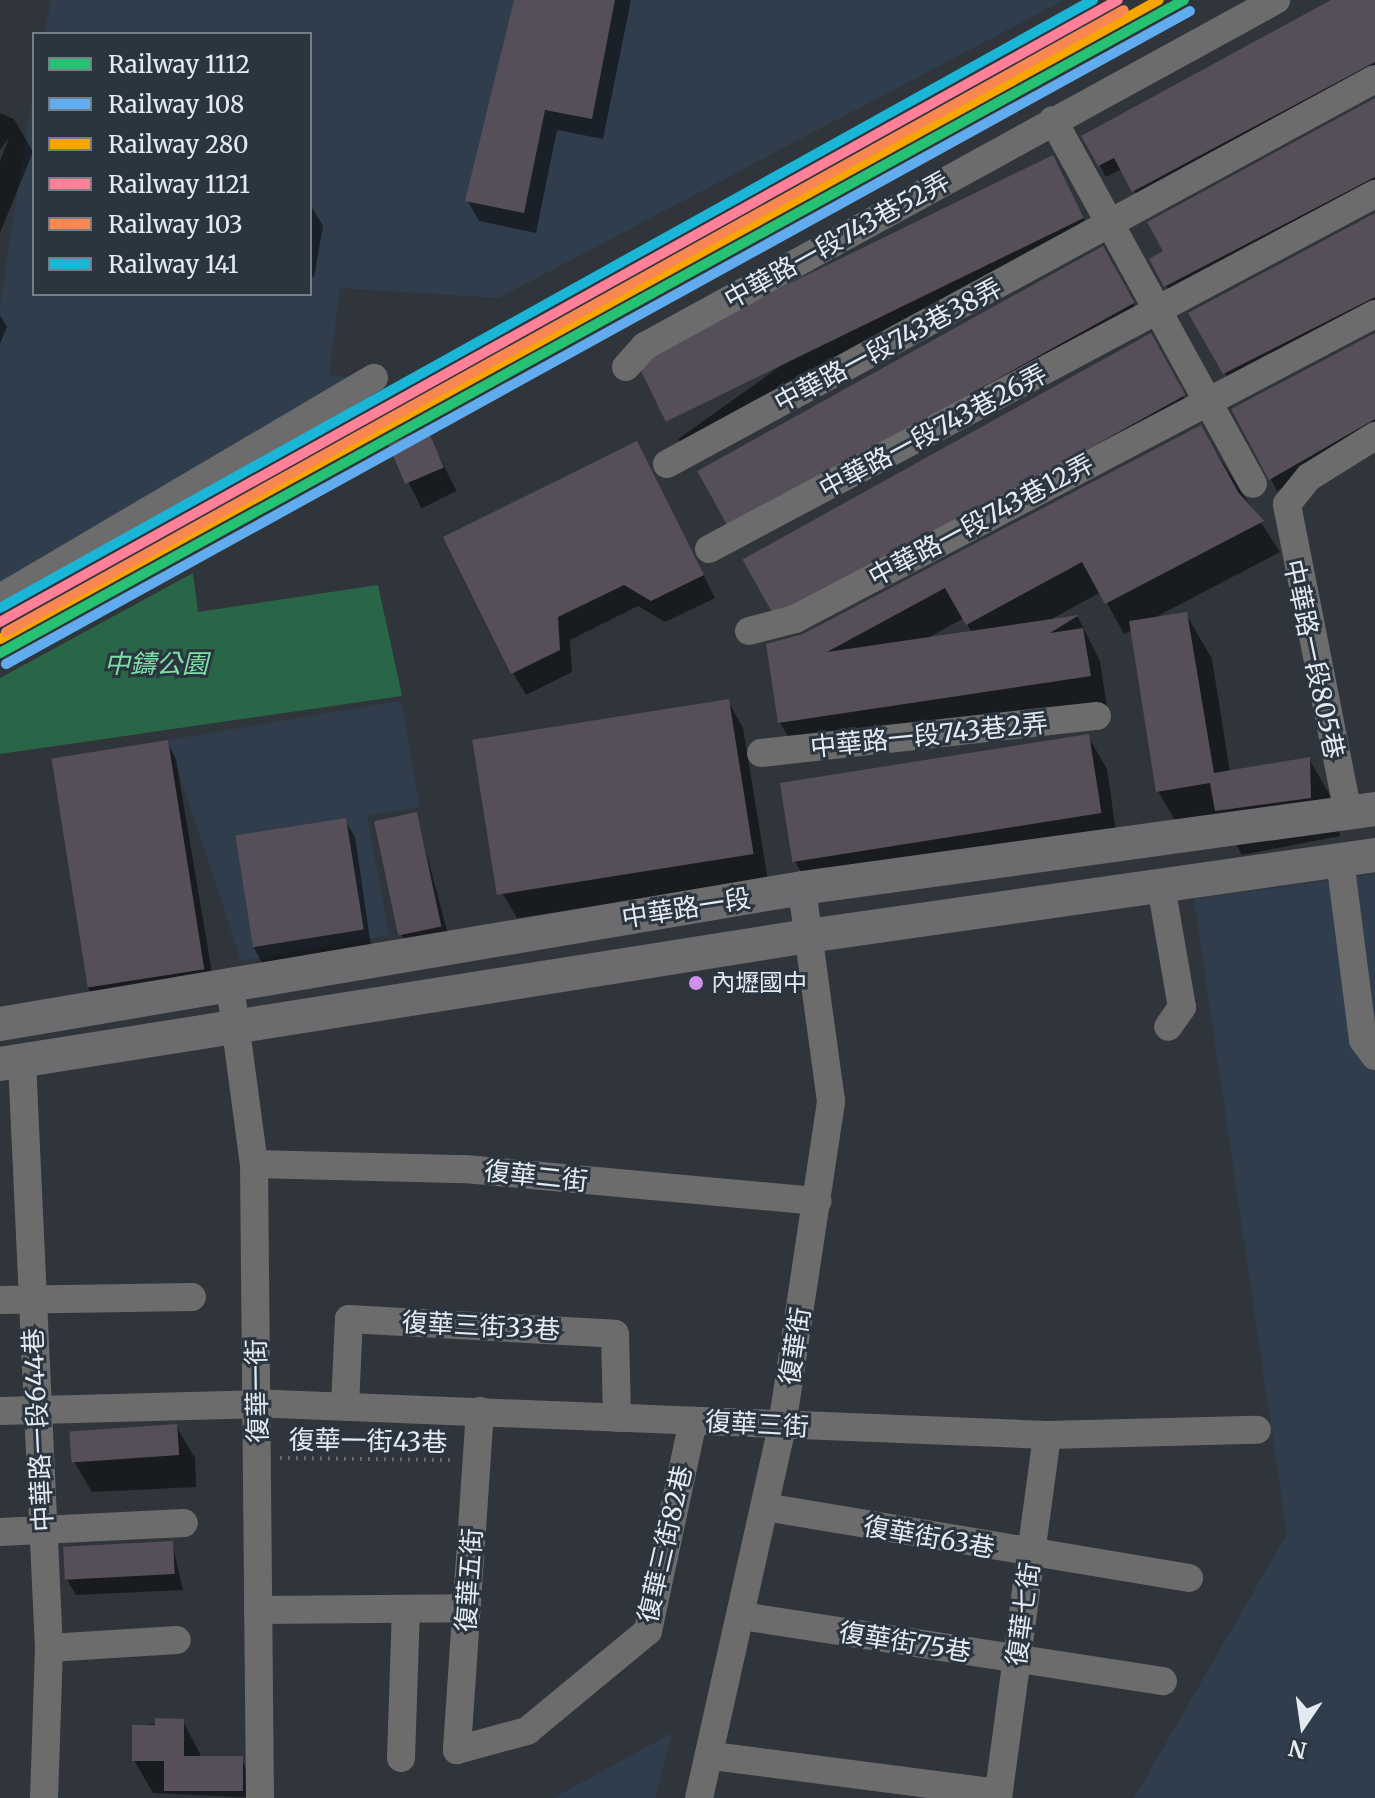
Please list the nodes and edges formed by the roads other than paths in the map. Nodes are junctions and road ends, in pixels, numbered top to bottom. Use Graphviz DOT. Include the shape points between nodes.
graph roads {
  1 [pos="1276,0"];
  2 [pos="1375,79"];
  3 [pos="1053,120"];
  4 [pos="1375,194"];
  5 [pos="1110,225"];
  6 [pos="1157,312"];
  7 [pos="1375,314"];
  8 [pos="626,367"];
  9 [pos="374,378"];
  10 [pos="1209,399"];
  11 [pos="1375,436"];
  12 [pos="667,464"];
  13 [pos="1253,484"];
  14 [pos="709,549"];
  15 [pos="0,598"];
  16 [pos="749,631"];
  17 [pos="1097,716"];
  18 [pos="761,753"];
  19 [pos="1362,811"];
  20 [pos="1375,855"];
  21 [pos="1340,860"];
  22 [pos="1161,886"];
  23 [pos="802,888"];
  24 [pos="808,936"];
  25 [pos="230,985"];
  26 [pos="0,1024"];
  27 [pos="238,1024"];
  28 [pos="1168,1027"];
  29 [pos="1375,1056"];
  30 [pos="11,1063"];
  31 [pos="254,1164"];
  32 [pos="818,1201"];
  33 [pos="192,1297"];
  34 [pos="0,1300"];
  35 [pos="32,1300"];
  36 [pos="258,1404"];
  37 [pos="345,1406"];
  38 [pos="0,1411"];
  39 [pos="37,1411"];
  40 [pos="480,1411"];
  41 [pos="617,1418"];
  42 [pos="693,1421"];
  43 [pos="782,1426"];
  44 [pos="1257,1430"];
  45 [pos="1047,1435"];
  46 [pos="765,1507"];
  47 [pos="184,1523"];
  48 [pos="43,1529"];
  49 [pos="0,1532"];
  50 [pos="1031,1555"];
  51 [pos="1189,1578"];
  52 [pos="467,1608"];
  53 [pos="406,1609"];
  54 [pos="258,1610"];
  55 [pos="742,1616"];
  56 [pos="177,1640"];
  57 [pos="49,1648"];
  58 [pos="1017,1659"];
  59 [pos="1163,1681"];
  60 [pos="457,1750"];
  61 [pos="713,1756"];
  62 [pos="401,1758"];
  63 [pos="866,1787"];
  64 [pos="998,1796"];
  65 [pos="44,1798"];
  66 [pos="260,1798"];
  67 [pos="699,1798"];
  1 -- 3 [label="street, 中華路一段743巷52弄"];
  2 -- 5 [label="street, 中華路一段743巷38弄"];
  3 -- 5 [label="street"];
  3 -- 8 [label="street, 中華路一段743巷52弄" via="645,346"];
  4 -- 6 [label="street, 中華路一段743巷26弄"];
  5 -- 6 [label="street"];
  5 -- 12 [label="street, 中華路一段743巷38弄"];
  6 -- 10 [label="street"];
  6 -- 14 [label="street, 中華路一段743巷26弄"];
  7 -- 10 [label="street, 中華路一段743巷12弄"];
  9 -- 15 [label="street"];
  10 -- 13 [label="street"];
  10 -- 16 [label="street, 中華路一段743巷12弄" via="795,619"];
  11 -- 19 [label="street, 中華路一段805巷" via="1309,477 1287,504"];
  17 -- 18 [label="street, 中華路一段743巷2弄"];
  19 -- 23 [label="main road, 中華路一段"];
  20 -- 21 [label="main road, 中華路一段"];
  21 -- 22 [label="main road, 中華路一段"];
  21 -- 29 [label="street" via="1363,1040"];
  22 -- 24 [label="main road, 中華路一段"];
  22 -- 28 [label="street" via="1182,1007"];
  23 -- 24 [label="street, 復華街"];
  23 -- 25 [label="main road, 中華路一段"];
  24 -- 27 [label="main road, 中華路一段"];
  24 -- 32 [label="street, 復華街" via="831,1101"];
  25 -- 26 [label="main road, 中華路一段"];
  25 -- 27 [label="street, 復華一街"];
  27 -- 30 [label="main road, 中華路一段"];
  27 -- 31 [label="street, 復華一街"];
  30 -- 35 [label="street, 中華路一段644巷"];
  31 -- 32 [label="street, 復華二街" via="465,1169"];
  31 -- 36 [label="street, 復華一街"];
  32 -- 43 [label="street, 復華街"];
  33 -- 35 [label="street"];
  34 -- 35 [label="street"];
  35 -- 39 [label="street, 中華路一段644巷"];
  36 -- 37 [label="street, 復華三街"];
  36 -- 39 [label="street, 復華三街"];
  36 -- 54 [label="street, 復華一街"];
  37 -- 40 [label="street, 復華三街"];
  37 -- 41 [label="street, 復華三街33巷" via="349,1319 615,1334"];
  38 -- 39 [label="street, 復華三街"];
  39 -- 48 [label="street, 中華路一段644巷"];
  40 -- 41 [label="street, 復華三街"];
  40 -- 52 [label="street, 復華五街"];
  41 -- 42 [label="street, 復華三街"];
  42 -- 43 [label="street, 復華三街"];
  42 -- 60 [label="street, 復華三街82巷" via="648,1631 527,1731"];
  43 -- 45 [label="street, 復華三街"];
  43 -- 46 [label="street, 復華街"];
  44 -- 45 [label="street, 復華三街"];
  45 -- 50 [label="street, 復華七街"];
  46 -- 50 [label="street, 復華街63巷"];
  46 -- 55 [label="street, 復華街"];
  47 -- 48 [label="street"];
  48 -- 49 [label="street"];
  48 -- 57 [label="street, 中華路一段644巷"];
  50 -- 51 [label="street, 復華街63巷"];
  50 -- 58 [label="street, 復華七街"];
  52 -- 53 [label="street"];
  52 -- 60 [label="street, 復華五街"];
  53 -- 54 [label="street"];
  53 -- 62 [label="street"];
  54 -- 66 [label="street, 復華一街"];
  55 -- 58 [label="street, 復華街75巷"];
  55 -- 61 [label="street, 復華街"];
  56 -- 57 [label="street"];
  57 -- 65 [label="street, 中華路一段644巷"];
  58 -- 59 [label="street, 復華街75巷"];
  58 -- 64 [label="street, 復華七街"];
  61 -- 63 [label="street"];
  61 -- 67 [label="street, 復華街"];
  63 -- 64 [label="street"];
}
